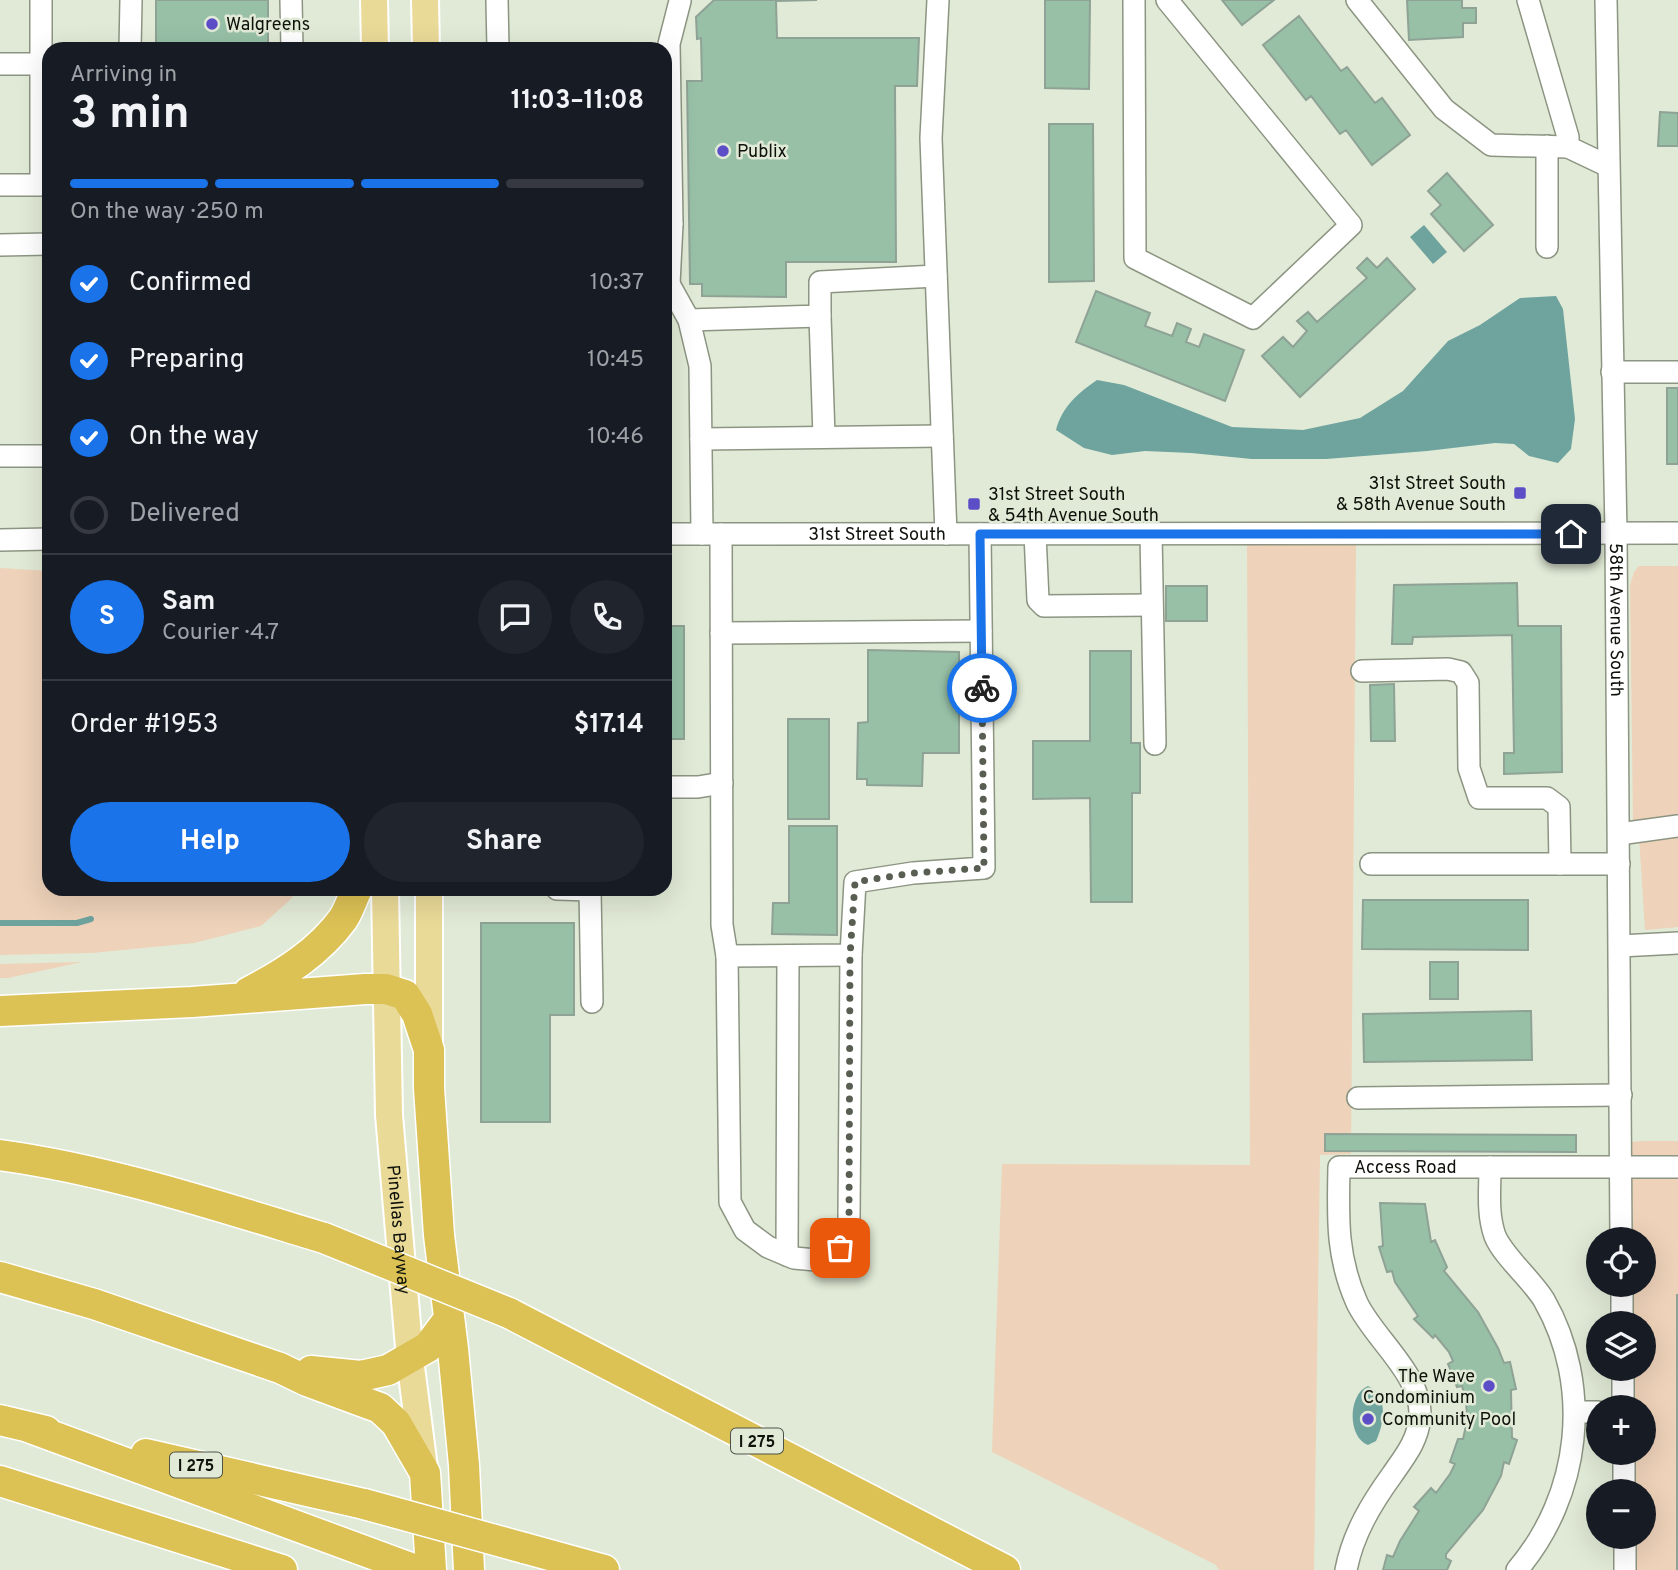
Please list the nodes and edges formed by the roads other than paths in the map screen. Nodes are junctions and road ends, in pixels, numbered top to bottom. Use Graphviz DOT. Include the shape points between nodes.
graph roads {
  1 [pos="41,0"];
  2 [pos="131,0"];
  3 [pos="290,0"];
  4 [pos="374,0"];
  5 [pos="425,0"];
  6 [pos="497,0"];
  7 [pos="680,0"];
  8 [pos="938,0"];
  9 [pos="1134,0"];
  10 [pos="1167,0"];
  11 [pos="1357,0"];
  12 [pos="1528,0"];
  13 [pos="1605,0"];
  14 [pos="130,42"];
  15 [pos="292,42"];
  16 [pos="375,42"];
  17 [pos="426,42"];
  18 [pos="498,42"];
  19 [pos="670,42"];
  20 [pos="0,64"];
  21 [pos="41,64"];
  22 [pos="1546,146"];
  23 [pos="1568,147"];
  24 [pos="1608,166"];
  25 [pos="0,185"];
  26 [pos="42,244"];
  27 [pos="0,245"];
  28 [pos="1546,247"];
  29 [pos="936,276"];
  30 [pos="672,293"];
  31 [pos="820,316"];
  32 [pos="688,320"];
  33 [pos="1612,372"];
  34 [pos="1678,372"];
  35 [pos="942,436"];
  36 [pos="824,438"];
  37 [pos="701,439"];
  38 [pos="0,456"];
  39 [pos="42,456"];
  40 [pos="1678,533"];
  41 [pos="672,534"];
  42 [pos="712,534"];
  43 [pos="946,534"];
  44 [pos="980,534"];
  45 [pos="1035,534"];
  46 [pos="1151,534"];
  47 [pos="1616,534"];
  48 [pos="0,540"];
  49 [pos="42,540"];
  50 [pos="1152,605"];
  51 [pos="981,631"];
  52 [pos="722,633"];
  53 [pos="1362,671"];
  54 [pos="1155,744"];
  55 [pos="722,783"];
  56 [pos="672,786"];
  57 [pos="1678,826"];
  58 [pos="1619,834"];
  59 [pos="1371,864"];
  60 [pos="1560,864"];
  61 [pos="1619,864"];
  62 [pos="353,896"];
  63 [pos="384,896"];
  64 [pos="429,896"];
  65 [pos="590,896"];
  66 [pos="1678,943"];
  67 [pos="1620,946"];
  68 [pos="727,956"];
  69 [pos="788,956"];
  70 [pos="850,956"];
  71 [pos="386,989"];
  72 [pos="236,999"];
  73 [pos="592,1002"];
  74 [pos="0,1011"];
  75 [pos="429,1050"];
  76 [pos="1621,1095"];
  77 [pos="1358,1098"];
  78 [pos="0,1155"];
  79 [pos="1490,1167"];
  80 [pos="1678,1167"];
  81 [pos="1621,1168"];
  82 [pos="1621,1227"];
  83 [pos="787,1255"];
  84 [pos="0,1277"];
  85 [pos="450,1319"];
  86 [pos="410,1359"];
  87 [pos="280,1368"];
  88 [pos="1575,1412"];
  89 [pos="1586,1412"];
  90 [pos="14,1423"];
  91 [pos="425,1474"];
  92 [pos="0,1481"];
  93 [pos="1625,1549"];
  94 [pos="282,1570"];
  95 [pos="416,1570"];
  96 [pos="431,1570"];
  97 [pos="469,1570"];
  98 [pos="604,1570"];
  99 [pos="1005,1570"];
  100 [pos="1346,1570"];
  101 [pos="1517,1570"];
  102 [pos="1625,1570"];
  1 -- 21 [label="street"];
  2 -- 14 [label="street"];
  3 -- 15 [label="street"];
  4 -- 16 [label="main road"];
  5 -- 17 [label="main road"];
  6 -- 18 [label="street"];
  7 -- 19 [label="street"];
  8 -- 29 [label="street" via="932,138"];
  9 -- 10 [label="street" via="1135,258 1253,318 1351,225"];
  11 -- 22 [label="street" via="1444,109 1473,132 1490,145"];
  12 -- 23 [label="street"];
  13 -- 24 [label="street, 58th Avenue South"];
  20 -- 21 [label="street"];
  21 -- 25 [label="street" via="41,185"];
  22 -- 23 [label="street"];
  22 -- 28 [label="street"];
  23 -- 24 [label="street"];
  24 -- 33 [label="street, 58th Avenue South"];
  26 -- 27 [label="street"];
  29 -- 31 [label="street" via="820,282"];
  29 -- 35 [label="street"];
  30 -- 32 [label="street"];
  31 -- 32 [label="street"];
  31 -- 36 [label="street"];
  32 -- 37 [label="street" via="700,366"];
  33 -- 34 [label="street"];
  33 -- 47 [label="street, 58th Avenue South"];
  35 -- 36 [label="street"];
  35 -- 43 [label="street"];
  36 -- 37 [label="street"];
  37 -- 42 [label="street"];
  38 -- 39 [label="street"];
  40 -- 47 [label="street, 31st Street South"];
  41 -- 42 [label="street, 31st Street South"];
  42 -- 43 [label="street, 31st Street South"];
  42 -- 52 [label="street"];
  43 -- 44 [label="street, 31st Street South"];
  44 -- 45 [label="street, 31st Street South"];
  44 -- 51 [label="street"];
  45 -- 46 [label="street, 31st Street South"];
  45 -- 50 [label="street" via="1038,600 1044,606"];
  46 -- 47 [label="street, 31st Street South"];
  46 -- 50 [label="street"];
  47 -- 58 [label="street, 58th Avenue South"];
  48 -- 49 [label="street"];
  50 -- 54 [label="street"];
  51 -- 52 [label="street"];
  51 -- 70 [label="street" via="984,868 855,882"];
  52 -- 55 [label="street"];
  53 -- 60 [label="street" via="1461,672 1468,683 1469,768 1479,797 1547,798 1559,807"];
  55 -- 56 [label="street"];
  55 -- 68 [label="street" via="722,925"];
  57 -- 58 [label="street"];
  58 -- 61 [label="street, 58th Avenue South"];
  59 -- 60 [label="street"];
  60 -- 61 [label="street"];
  61 -- 67 [label="street, 58th Avenue South"];
  62 -- 72 [label="highway" via="344,918 317,947 285,974"];
  63 -- 71 [label="main road, Pinellas Bayway"];
  64 -- 75 [label="main road"];
  65 -- 73 [label="street"];
  66 -- 67 [label="street"];
  67 -- 76 [label="street, 58th Avenue South"];
  68 -- 69 [label="street"];
  68 -- 83 [label="street" via="730,1202 745,1230"];
  69 -- 70 [label="street"];
  69 -- 83 [label="street"];
  70 -- 83 [label="street" via="847,1237 840,1248 816,1260"];
  71 -- 72 [label="highway"];
  71 -- 75 [label="highway" via="405,995"];
  71 -- 86 [label="main road, Pinellas Bayway" via="388,1115"];
  72 -- 74 [label="highway"];
  75 -- 85 [label="highway" via="439,1235"];
  76 -- 77 [label="street"];
  76 -- 81 [label="street, 58th Avenue South"];
  78 -- 99 [label="highway, I 275, bridge" via="184,1196 324,1238 509,1313"];
  79 -- 81 [label="street, Access Road"];
  79 -- 88 [label="street" via="1490,1215 1496,1238 1543,1299 1564,1344"];
  79 -- 100 [label="street, Access Road" via="1339,1167 1338,1236 1346,1272 1358,1305 1413,1384 1420,1415 1410,1452 1362,1522"];
  80 -- 81 [label="street, Access Road"];
  81 -- 82 [label="street, 58th Avenue South"];
  84 -- 87 [label="highway"];
  85 -- 86 [label="highway" via="428,1348"];
  85 -- 97 [label="highway"];
  86 -- 87 [label="highway" via="361,1376"];
  86 -- 91 [label="main road, Pinellas Bayway"];
  87 -- 91 [label="highway" via="380,1408 396,1423"];
  88 -- 89 [label="street"];
  88 -- 101 [label="street" via="1564,1484 1549,1521"];
  90 -- 95 [label="highway"];
  90 -- 98 [label="highway, I 275, bridge" via="363,1504"];
  91 -- 96 [label="highway, Pinellas Bayway"];
  92 -- 94 [label="highway"];
  93 -- 102 [label="street"];
}
